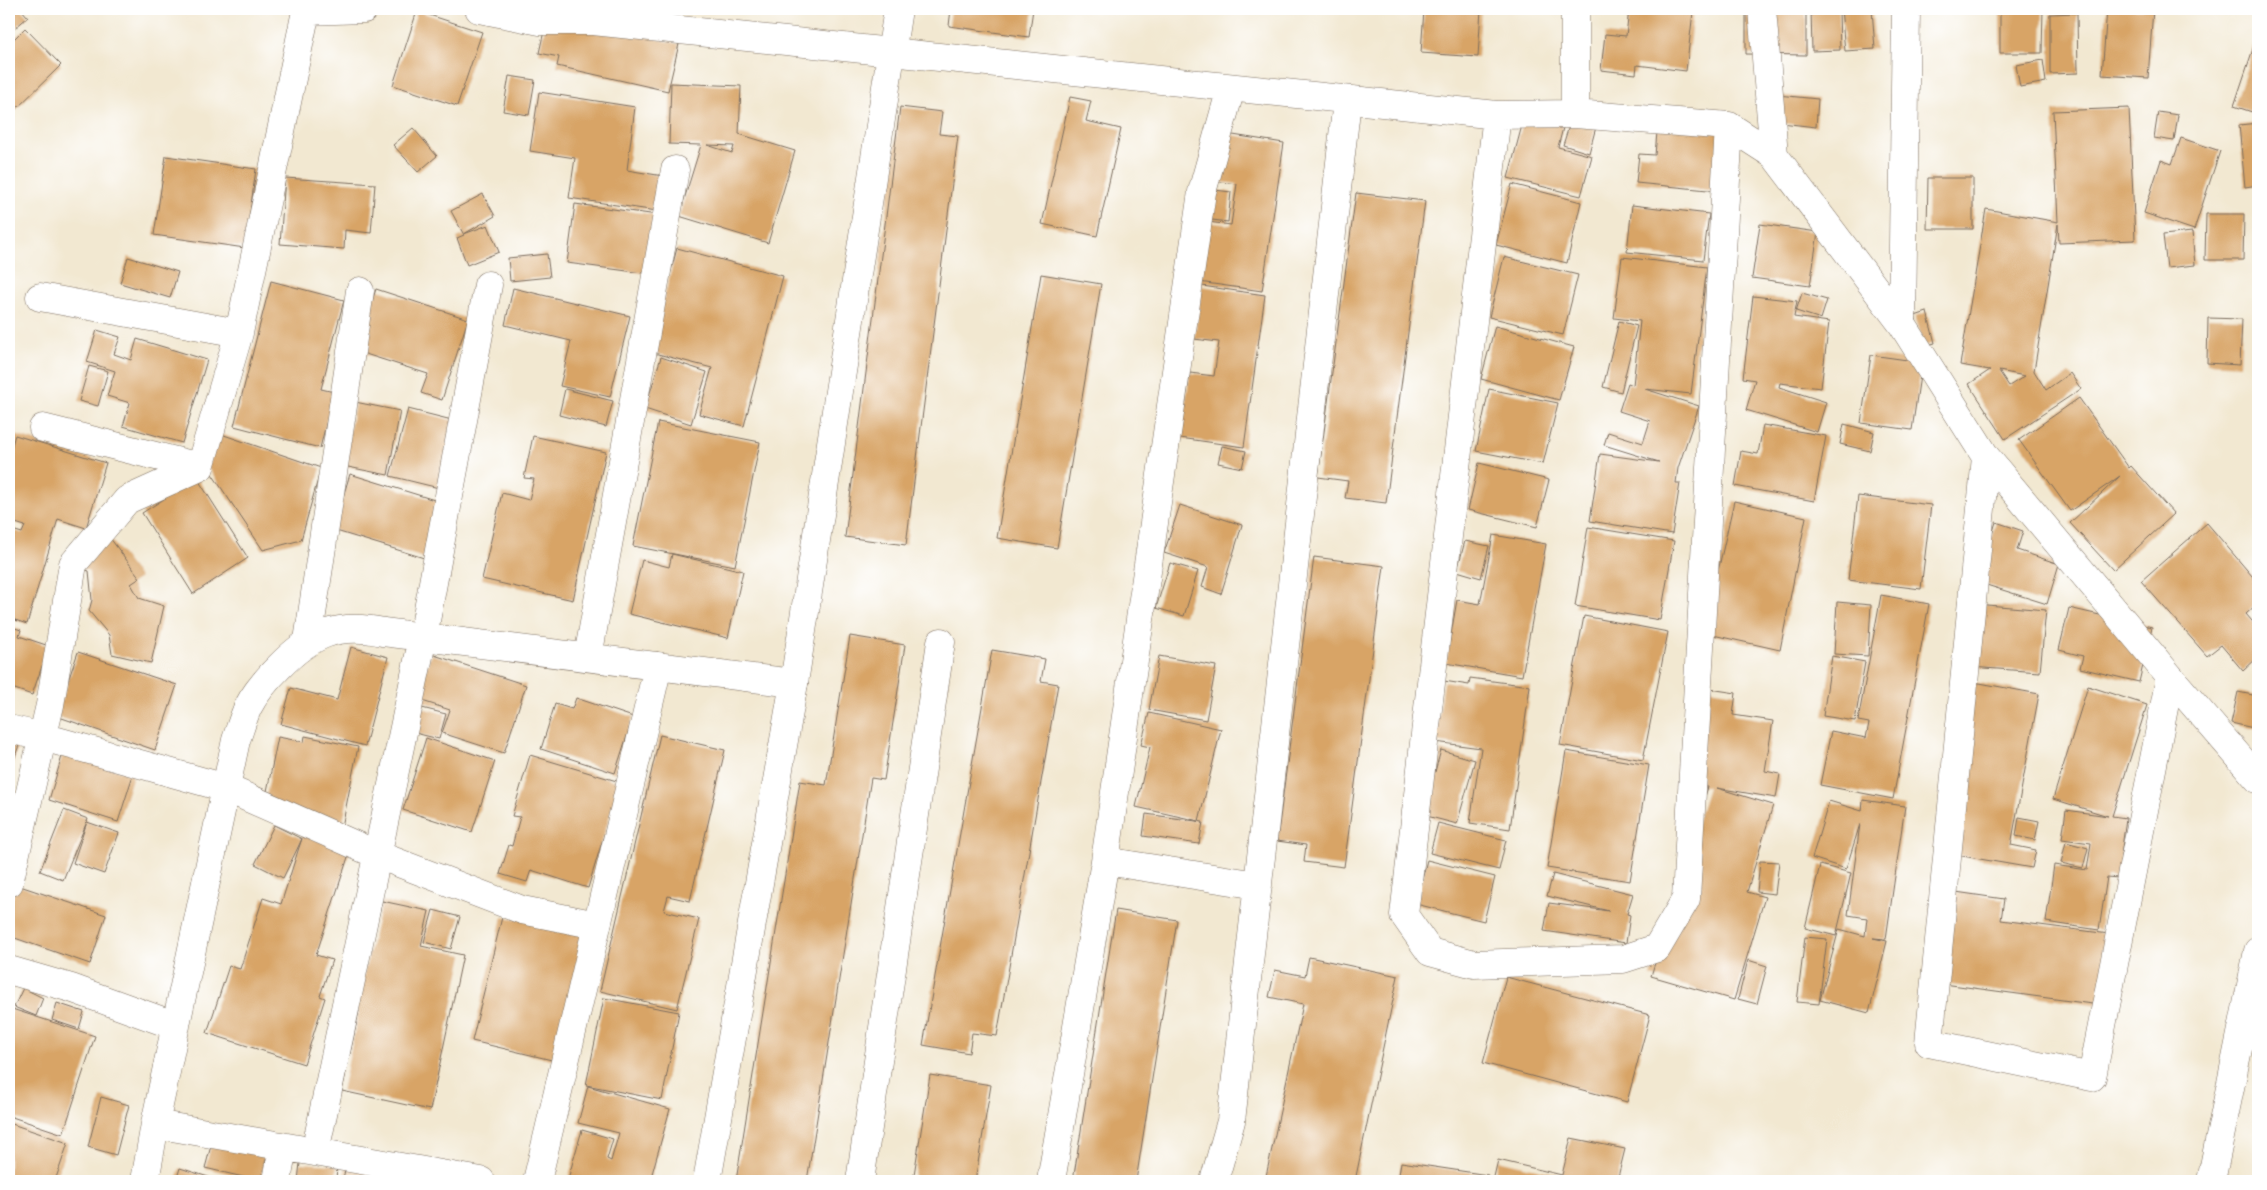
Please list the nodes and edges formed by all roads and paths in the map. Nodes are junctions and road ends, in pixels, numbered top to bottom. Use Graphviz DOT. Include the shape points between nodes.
graph roads {
  1 [pos="364,9"];
  2 [pos="479,9"];
  3 [pos="898,9"];
  4 [pos="1575,9"];
  5 [pos="1762,9"];
  6 [pos="1906,9"];
  7 [pos="307,10"];
  8 [pos="892,53"];
  9 [pos="1231,88"];
  10 [pos="1347,101"];
  11 [pos="1497,114"];
  12 [pos="1575,114"];
  13 [pos="1729,126"];
  14 [pos="1774,155"];
  15 [pos="675,170"];
  16 [pos="488,285"];
  17 [pos="360,291"];
  18 [pos="40,296"];
  19 [pos="1902,324"];
  20 [pos="239,333"];
  21 [pos="42,428"];
  22 [pos="1986,457"];
  23 [pos="200,466"];
  24 [pos="423,637"];
  25 [pos="308,641"];
  26 [pos="941,642"];
  27 [pos="588,657"];
  28 [pos="658,666"];
  29 [pos="2170,677"];
  30 [pos="794,683"];
  31 [pos="9,729"];
  32 [pos="43,737"];
  33 [pos="2258,779"];
  34 [pos="226,788"];
  35 [pos="378,855"];
  36 [pos="1105,861"];
  37 [pos="9,883"];
  38 [pos="1258,884"];
  39 [pos="597,925"];
  40 [pos="2258,951"];
  41 [pos="9,970"];
  42 [pos="176,1026"];
  43 [pos="155,1124"];
  44 [pos="284,1147"];
  45 [pos="315,1152"];
  46 [pos="427,1177"];
  47 [pos="146,1181"];
  48 [pos="277,1181"];
  49 [pos="481,1181"];
  50 [pos="537,1181"];
  51 [pos="707,1181"];
  52 [pos="860,1181"];
  53 [pos="1051,1181"];
  54 [pos="1214,1181"];
  55 [pos="2211,1181"];
  1 -- 7 [label="street"];
  2 -- 8 [label="street" via="540,21 593,22"];
  3 -- 8 [label="street"];
  4 -- 12 [label="street"];
  5 -- 14 [label="street"];
  6 -- 19 [label="street"];
  7 -- 20 [label="street"];
  8 -- 9 [label="street"];
  8 -- 30 [label="street"];
  9 -- 10 [label="street"];
  9 -- 36 [label="street" via="1202,192"];
  10 -- 11 [label="street"];
  10 -- 38 [label="street"];
  11 -- 12 [label="street"];
  11 -- 13 [label="street" via="1404,915 1430,952 1474,964 1623,959 1657,948 1686,899"];
  12 -- 13 [label="street"];
  13 -- 14 [label="street"];
  14 -- 19 [label="street"];
  15 -- 27 [label="street"];
  16 -- 24 [label="street"];
  17 -- 25 [label="street"];
  18 -- 20 [label="street"];
  19 -- 22 [label="street"];
  20 -- 23 [label="street"];
  21 -- 23 [label="street"];
  22 -- 29 [label="street"];
  22 -- 29 [label="street" via="1929,1043 2092,1077"];
  23 -- 32 [label="street" via="127,500 73,564"];
  24 -- 25 [label="street" via="364,628 326,633"];
  24 -- 27 [label="street"];
  24 -- 35 [label="street"];
  25 -- 34 [label="street" via="268,678 248,707 236,740"];
  26 -- 52 [label="street"];
  27 -- 28 [label="street"];
  28 -- 30 [label="street"];
  28 -- 39 [label="street"];
  29 -- 33 [label="street"];
  30 -- 51 [label="street"];
  31 -- 32 [label="street"];
  32 -- 34 [label="street"];
  32 -- 37 [label="street"];
  34 -- 35 [label="street"];
  34 -- 42 [label="street"];
  35 -- 39 [label="street" via="522,910"];
  35 -- 45 [label="street"];
  36 -- 38 [label="street"];
  36 -- 53 [label="street"];
  38 -- 54 [label="street" via="1231,1121"];
  39 -- 50 [label="street"];
  40 -- 55 [label="street"];
  41 -- 42 [label="street" via="71,988"];
  42 -- 43 [label="street"];
  43 -- 44 [label="street"];
  43 -- 47 [label="street"];
  44 -- 45 [label="street"];
  44 -- 48 [label="street"];
  45 -- 46 [label="street"];
  46 -- 49 [label="street"];
}
